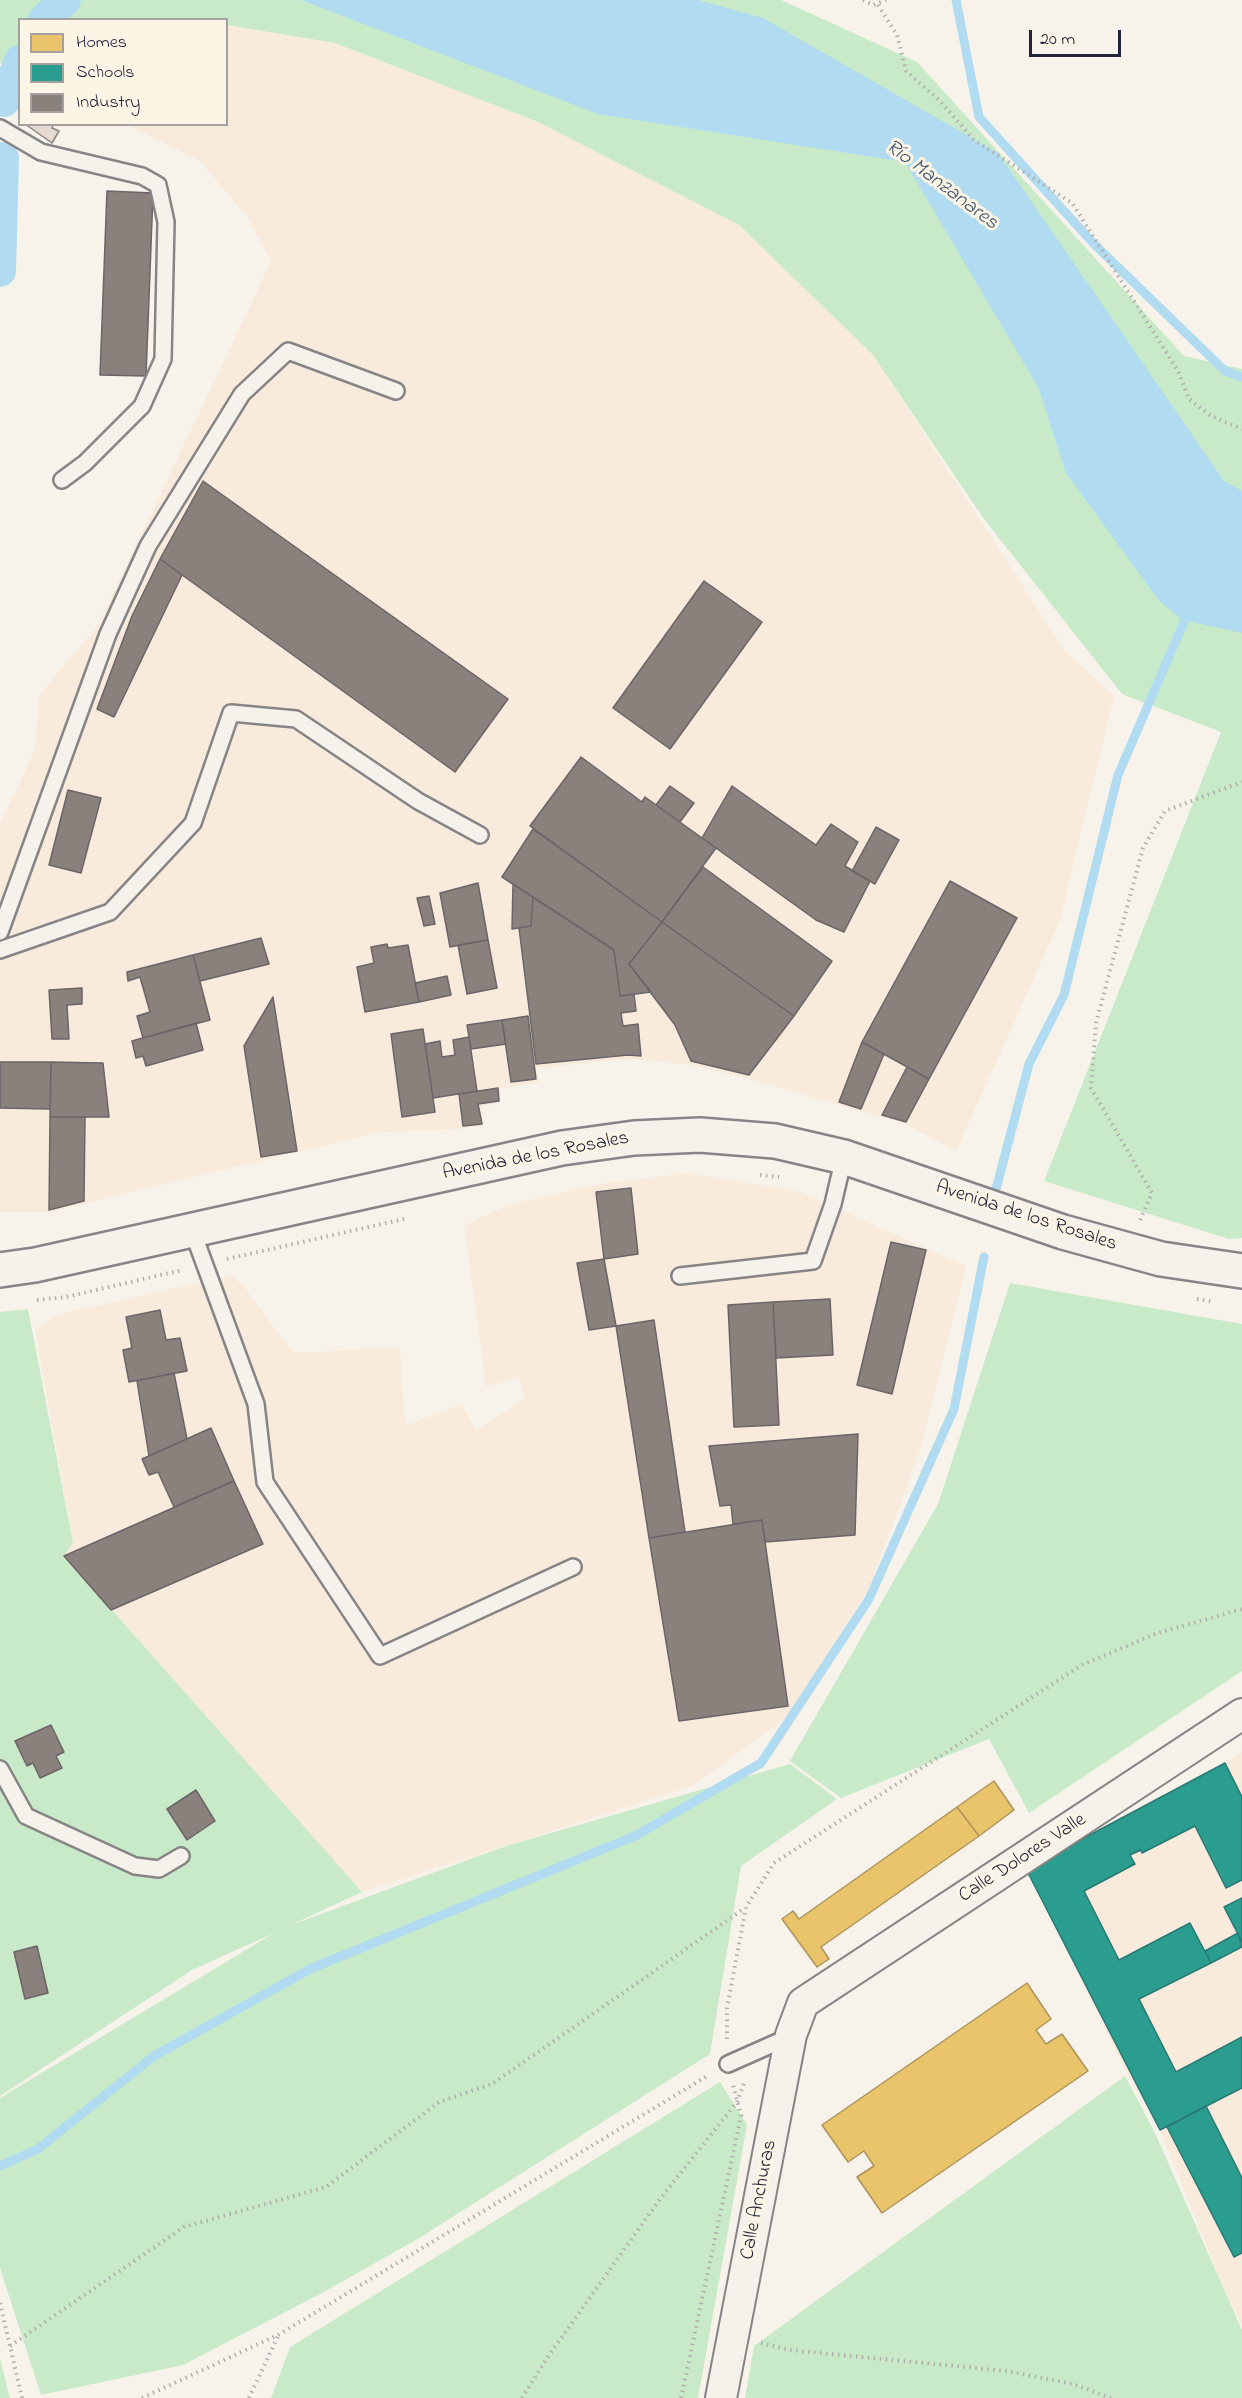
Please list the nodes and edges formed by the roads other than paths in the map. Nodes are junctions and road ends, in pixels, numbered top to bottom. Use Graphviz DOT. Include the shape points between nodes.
graph roads {
  1 [pos="0,128"];
  2 [pos="396,391"];
  3 [pos="62,480"];
  4 [pos="480,835"];
  5 [pos="0,932"];
  6 [pos="0,950"];
  7 [pos="844,1157"];
  8 [pos="192,1230"];
  9 [pos="0,1270"];
  10 [pos="1242,1271"];
  11 [pos="680,1276"];
  12 [pos="573,1567"];
  13 [pos="1242,1714"];
  14 [pos="0,1770"];
  15 [pos="181,1856"];
  16 [pos="803,2003"];
  17 [pos="791,2035"];
  18 [pos="728,2064"];
  19 [pos="721,2398"];
  1 -- 3 [label="lane" via="41,152 142,176 159,185 166,222 163,359 142,406 85,463"];
  2 -- 5 [label="lane" via="288,351 242,394 143,556 108,634"];
  4 -- 6 [label="lane" via="418,801 296,719 231,713 193,823 110,912"];
  7 -- 8 [label="street, Avenida de los Rosales" via="775,1141 700,1135 634,1138 562,1148"];
  7 -- 10 [label="street, Avenida de los Rosales" via="1063,1232 1161,1259"];
  7 -- 11 [label="lane" via="813,1261"];
  8 -- 9 [label="street, Avenida de los Rosales"];
  8 -- 12 [label="lane" via="256,1404 265,1482 380,1656"];
  13 -- 16 [label="street, Calle Dolores Valle"];
  14 -- 15 [label="lane" via="26,1816 135,1866 159,1869"];
  16 -- 17 [label="street, Calle Anchuras"];
  17 -- 18 [label="lane"];
  17 -- 19 [label="street, Calle Anchuras"];
}
